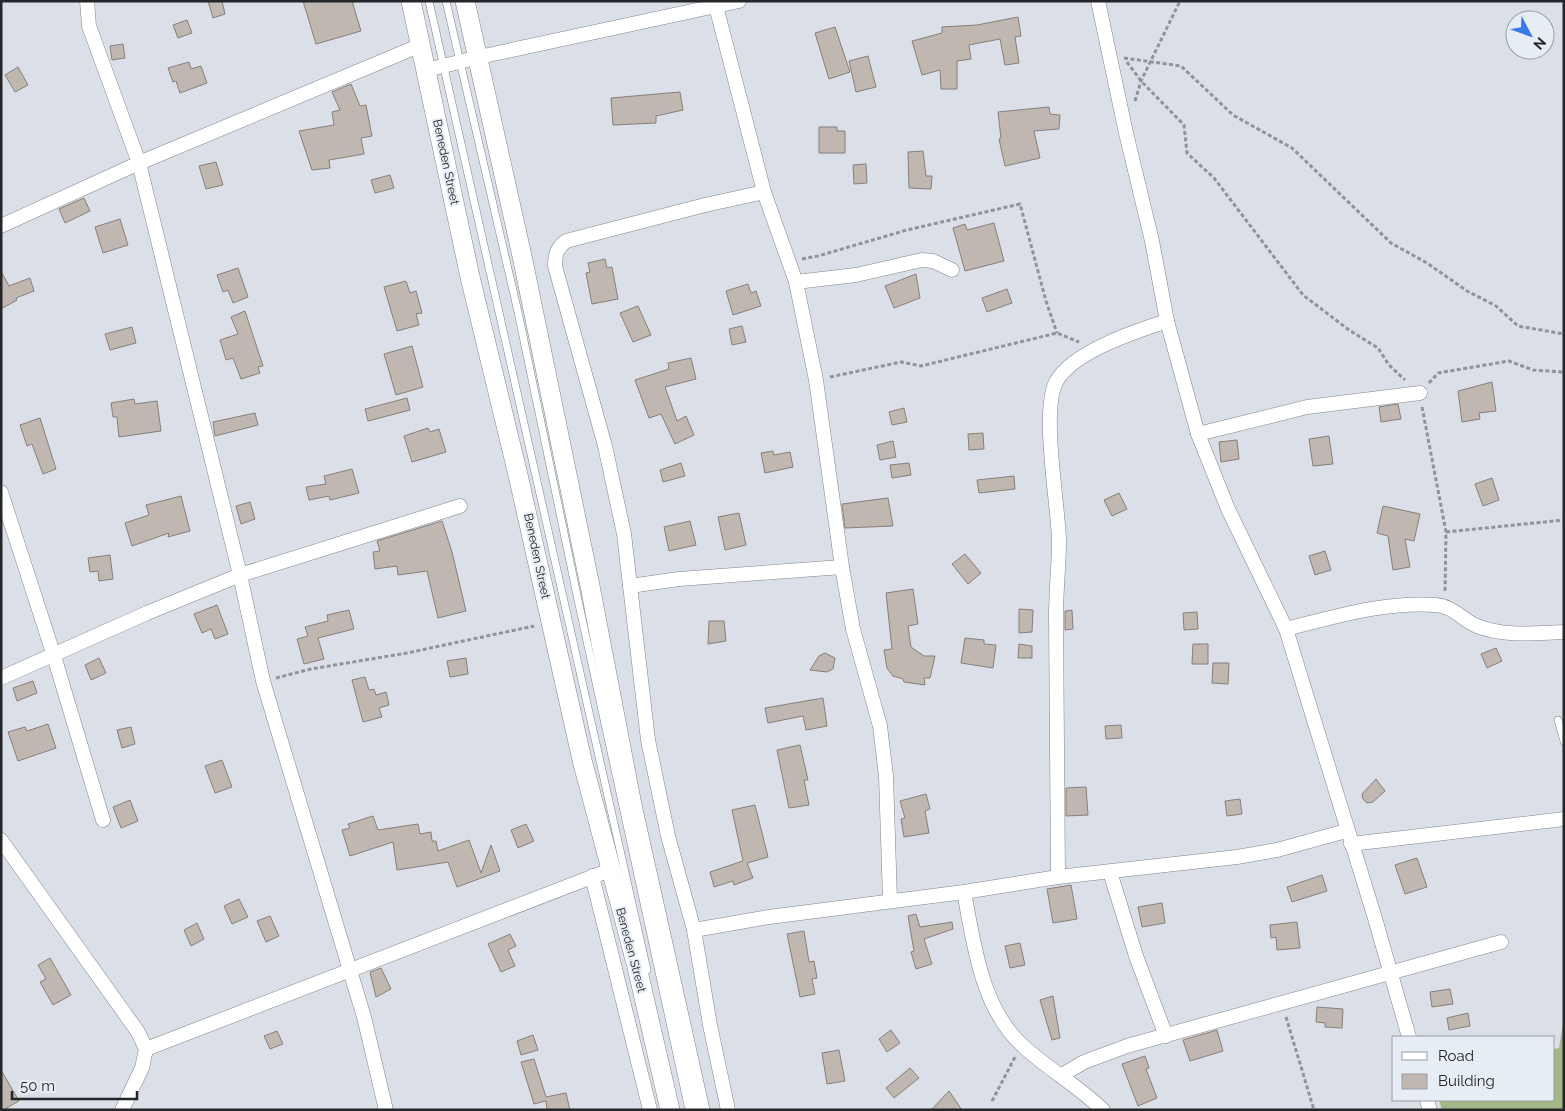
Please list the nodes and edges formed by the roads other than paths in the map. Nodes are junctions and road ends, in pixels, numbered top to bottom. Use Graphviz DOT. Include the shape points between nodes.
graph roads {
  1 [pos="87,1"];
  2 [pos="411,1"];
  3 [pos="429,1"];
  4 [pos="446,1"];
  5 [pos="465,1"];
  6 [pos="739,1"];
  7 [pos="1098,1"];
  8 [pos="716,6"];
  9 [pos="421,45"];
  10 [pos="479,56"];
  11 [pos="461,61"];
  12 [pos="435,68"];
  13 [pos="139,163"];
  14 [pos="764,192"];
  15 [pos="1,226"];
  16 [pos="952,270"];
  17 [pos="796,282"];
  18 [pos="1167,322"];
  19 [pos="1420,393"];
  20 [pos="1198,434"];
  21 [pos="1,492"];
  22 [pos="460,506"];
  23 [pos="842,567"];
  24 [pos="240,575"];
  25 [pos="630,586"];
  26 [pos="1286,629"];
  27 [pos="1564,632"];
  28 [pos="54,656"];
  29 [pos="1,678"];
  30 [pos="1558,720"];
  31 [pos="1564,741"];
  32 [pos="1564,819"];
  33 [pos="103,820"];
  34 [pos="1349,838"];
  35 [pos="1,840"];
  36 [pos="610,870"];
  37 [pos="1110,872"];
  38 [pos="592,876"];
  39 [pos="1058,877"];
  40 [pos="964,892"];
  41 [pos="890,900"];
  42 [pos="694,930"];
  43 [pos="1501,942"];
  44 [pos="349,971"];
  45 [pos="1390,972"];
  46 [pos="648,974"];
  47 [pos="1166,1036"];
  48 [pos="1409,1036"];
  49 [pos="146,1049"];
  50 [pos="670,1071"];
  51 [pos="1062,1075"];
  52 [pos="122,1110"];
  53 [pos="386,1110"];
  54 [pos="650,1110"];
  55 [pos="670,1110"];
  56 [pos="678,1110"];
  57 [pos="689,1110"];
  58 [pos="700,1110"];
  59 [pos="728,1110"];
  60 [pos="1104,1110"];
  1 -- 13 [label="street" via="89,26"];
  2 -- 9 [label="main road, Beneden Street"];
  3 -- 12 [label="lane"];
  4 -- 11 [label="lane"];
  5 -- 10 [label="main road"];
  6 -- 8 [label="street"];
  7 -- 18 [label="street" via="1117,59"];
  8 -- 10 [label="street"];
  8 -- 14 [label="street"];
  9 -- 12 [label="main road, Beneden Street"];
  9 -- 13 [label="street"];
  10 -- 11 [label="street"];
  10 -- 58 [label="main road" via="590,586 632,805"];
  11 -- 12 [label="street"];
  11 -- 57 [label="lane"];
  12 -- 36 [label="main road, Beneden Street" via="470,277"];
  12 -- 46 [label="lane"];
  13 -- 15 [label="street"];
  13 -- 24 [label="street"];
  14 -- 17 [label="street"];
  14 -- 25 [label="street" via="566,241 555,256 605,446 624,534"];
  16 -- 17 [label="street" via="933,261 922,260"];
  17 -- 23 [label="street" via="816,380"];
  18 -- 20 [label="street"];
  18 -- 39 [label="street" via="1126,335 1074,364 1061,375 1052,395 1051,437 1059,539 1056,614"];
  19 -- 20 [label="street" via="1307,407"];
  20 -- 26 [label="street" via="1228,509"];
  21 -- 28 [label="street"];
  22 -- 24 [label="street"];
  23 -- 25 [label="street" via="679,579"];
  23 -- 41 [label="street" via="853,630 880,726 886,776"];
  24 -- 28 [label="street"];
  24 -- 44 [label="street" via="263,681"];
  25 -- 42 [label="street" via="648,740 668,836"];
  26 -- 27 [label="street" via="1376,608 1445,607 1492,632"];
  26 -- 34 [label="street"];
  28 -- 29 [label="street"];
  28 -- 33 [label="street"];
  30 -- 31 [label="lane"];
  32 -- 34 [label="street"];
  34 -- 37 [label="street" via="1237,857"];
  34 -- 45 [label="street"];
  35 -- 49 [label="street" via="138,1032"];
  36 -- 38 [label="street"];
  36 -- 55 [label="main road, Beneden Street"];
  37 -- 39 [label="street"];
  37 -- 47 [label="street" via="1136,956"];
  38 -- 44 [label="street"];
  38 -- 54 [label="street"];
  39 -- 40 [label="street"];
  40 -- 41 [label="street"];
  40 -- 51 [label="street" via="976,954 990,996 1005,1026 1021,1045"];
  41 -- 42 [label="street"];
  42 -- 59 [label="street"];
  43 -- 45 [label="street"];
  44 -- 49 [label="street"];
  44 -- 53 [label="street" via="364,1017"];
  45 -- 47 [label="street"];
  45 -- 48 [label="street"];
  47 -- 51 [label="street" via="1105,1054"];
  49 -- 52 [label="street" via="142,1068"];
  50 -- 56 [label="lane"];
  51 -- 60 [label="street"];
}
